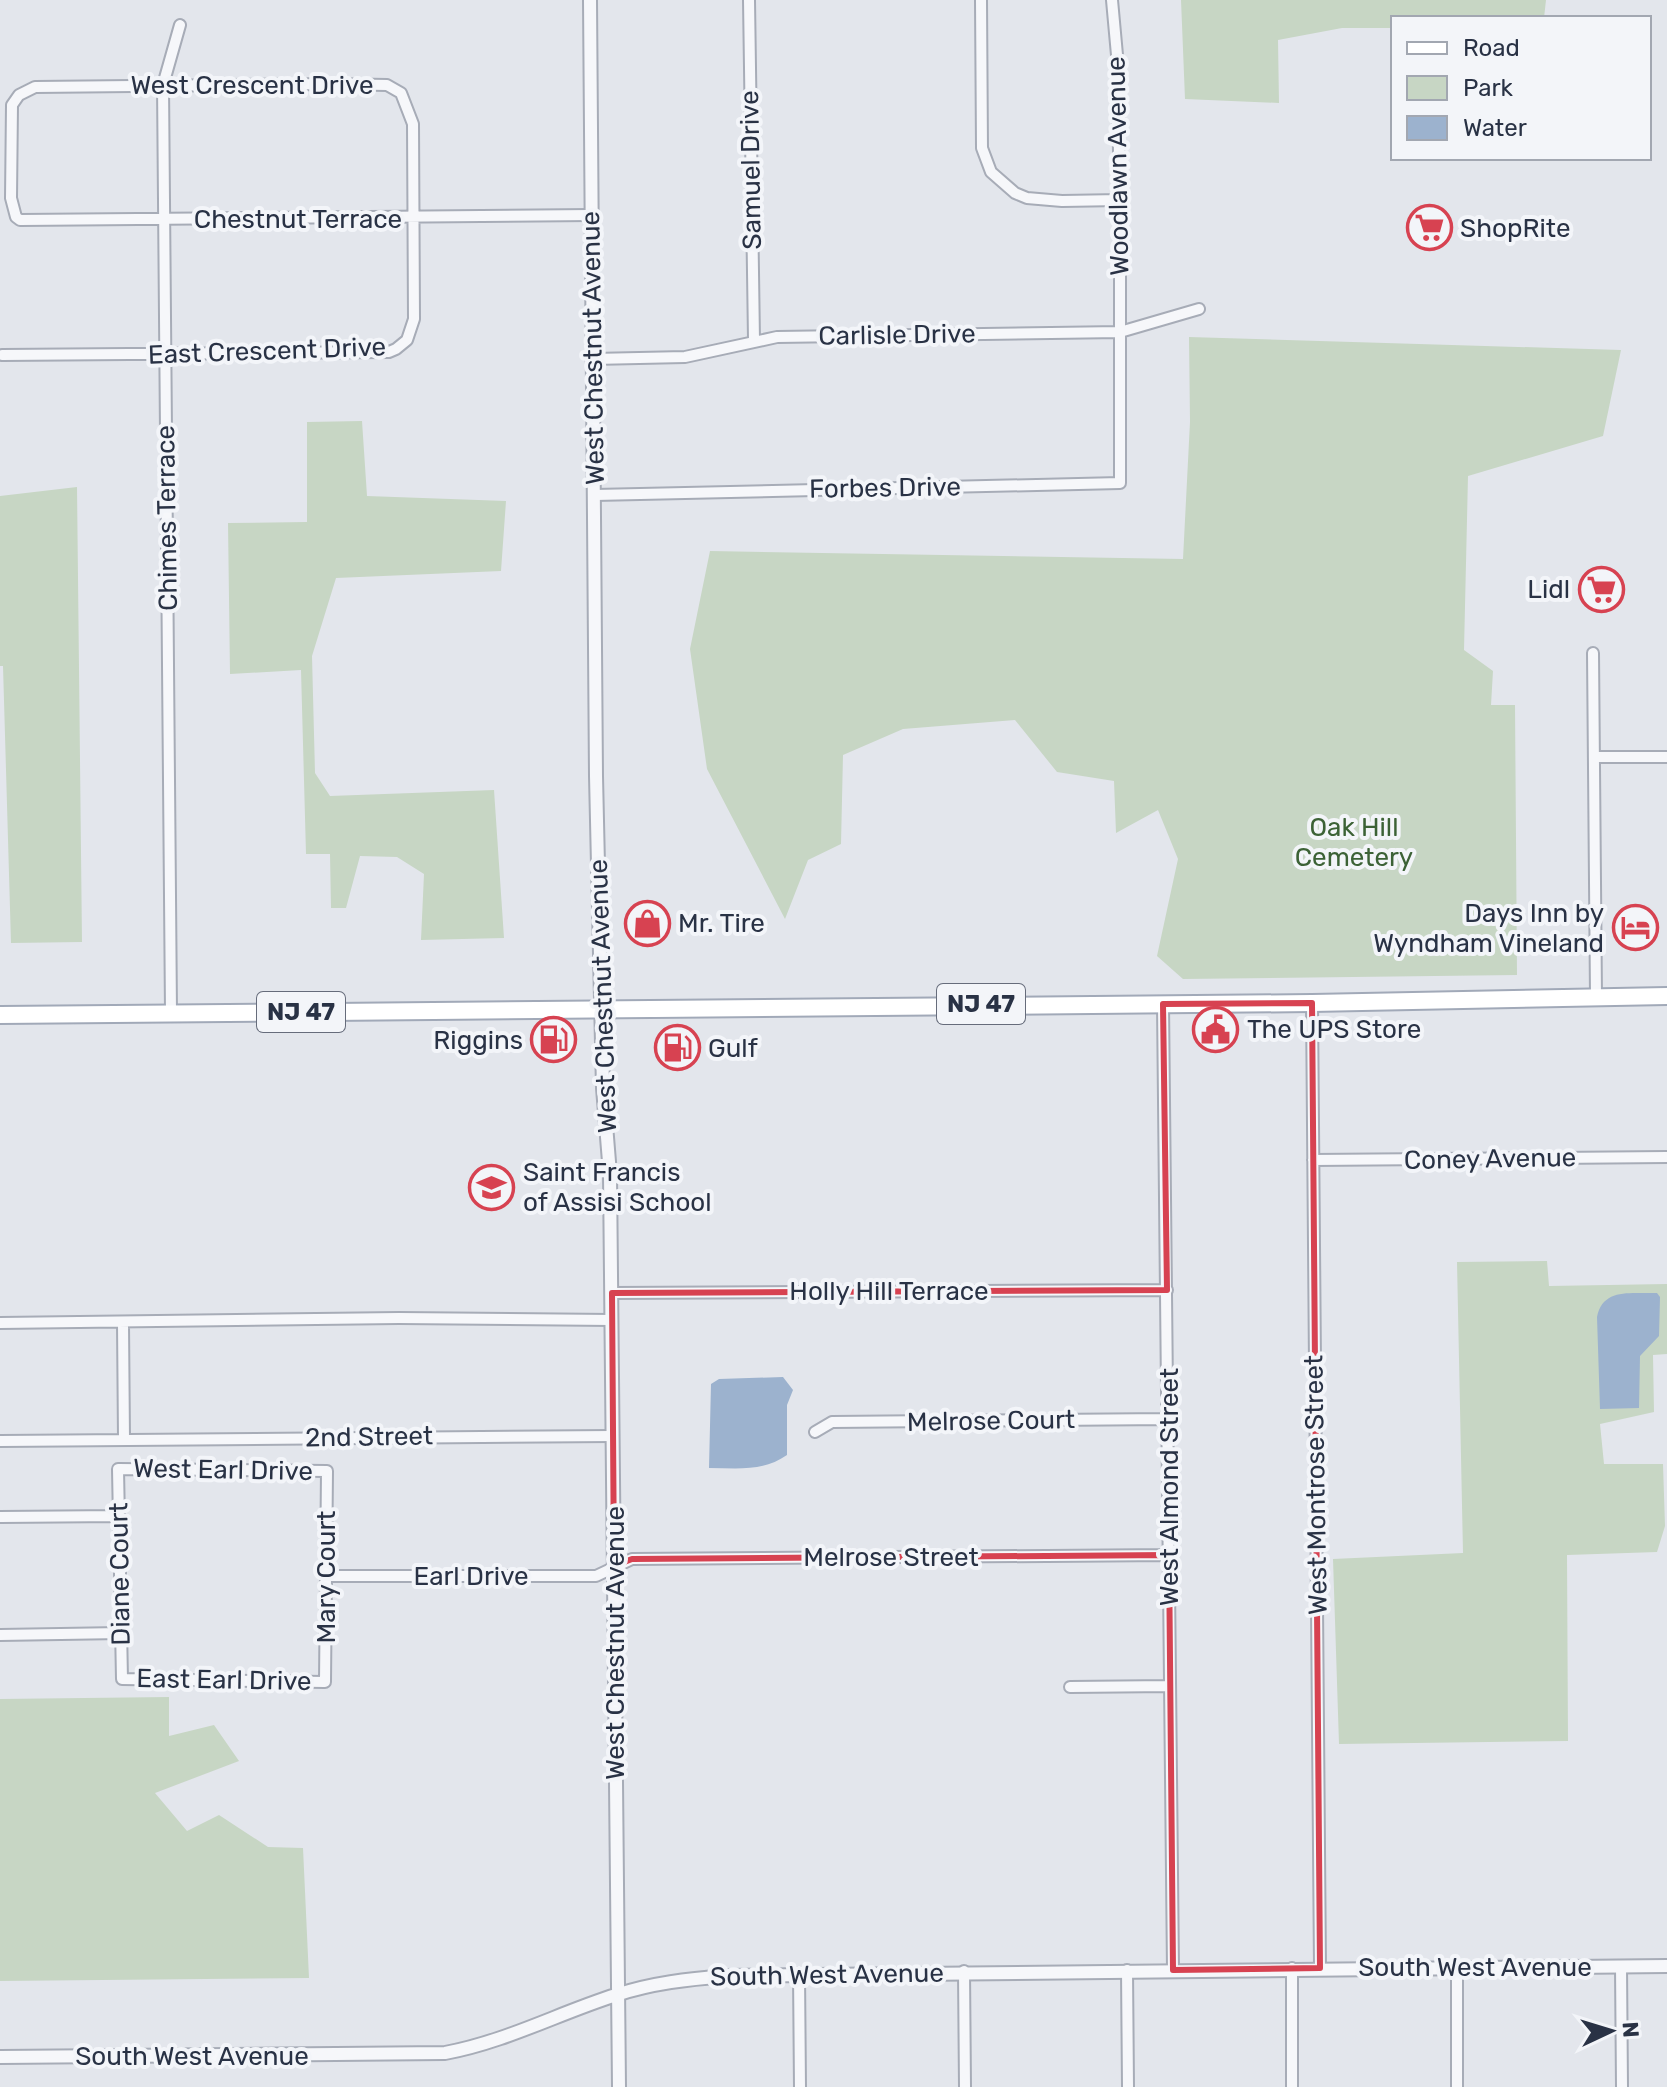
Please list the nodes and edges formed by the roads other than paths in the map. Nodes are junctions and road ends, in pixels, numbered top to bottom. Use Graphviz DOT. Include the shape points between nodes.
graph roads {
  1 [pos="590,0"];
  2 [pos="749,0"];
  3 [pos="981,0"];
  4 [pos="1112,0"];
  5 [pos="180,25"];
  6 [pos="163,85"];
  7 [pos="1120,200"];
  8 [pos="12,207"];
  9 [pos="592,215"];
  10 [pos="413,218"];
  11 [pos="164,220"];
  12 [pos="1199,309"];
  13 [pos="1120,332"];
  14 [pos="754,340"];
  15 [pos="165,354"];
  16 [pos="2,355"];
  17 [pos="593,359"];
  18 [pos="1119,428"];
  19 [pos="595,495"];
  20 [pos="1593,653"];
  21 [pos="1594,757"];
  22 [pos="1667,757"];
  23 [pos="1596,996"];
  24 [pos="1663,997"];
  25 [pos="1312,1003"];
  26 [pos="1163,1004"];
  27 [pos="601,1009"];
  28 [pos="171,1012"];
  29 [pos="0,1015"];
  30 [pos="1667,1157"];
  31 [pos="1313,1160"];
  32 [pos="1167,1290"];
  33 [pos="612,1293"];
  34 [pos="612,1320"];
  35 [pos="0,1323"];
  36 [pos="123,1324"];
  37 [pos="1169,1419"];
  38 [pos="815,1432"];
  39 [pos="613,1436"];
  40 [pos="124,1439"];
  41 [pos="0,1441"];
  42 [pos="118,1469"];
  43 [pos="327,1471"];
  44 [pos="119,1516"];
  45 [pos="0,1517"];
  46 [pos="1169,1555"];
  47 [pos="614,1566"];
  48 [pos="326,1576"];
  49 [pos="121,1633"];
  50 [pos="0,1635"];
  51 [pos="122,1679"];
  52 [pos="325,1682"];
  53 [pos="1170,1686"];
  54 [pos="1070,1687"];
  55 [pos="1621,1966"];
  56 [pos="1667,1966"];
  57 [pos="1457,1967"];
  58 [pos="1292,1968"];
  59 [pos="1320,1968"];
  60 [pos="1127,1970"];
  61 [pos="1173,1970"];
  62 [pos="964,1971"];
  63 [pos="799,1973"];
  64 [pos="618,1994"];
  65 [pos="0,2057"];
  66 [pos="619,2087"];
  67 [pos="800,2087"];
  68 [pos="965,2087"];
  69 [pos="1128,2087"];
  70 [pos="1292,2087"];
  71 [pos="1457,2087"];
  72 [pos="1622,2087"];
  1 -- 9 [label="street, West Chestnut Avenue"];
  2 -- 14 [label="street, Samuel Drive"];
  3 -- 7 [label="street" via="982,148 991,172 1027,198"];
  4 -- 7 [label="street, Woodlawn Avenue"];
  5 -- 6 [label="street, Chimes Terrace"];
  6 -- 8 [label="street, West Crescent Drive" via="68,86 29,89 19,95 12,105"];
  6 -- 10 [label="street, West Crescent Drive" via="387,85 401,93 413,124"];
  6 -- 11 [label="street, Chimes Terrace"];
  7 -- 13 [label="street, Woodlawn Avenue"];
  8 -- 11 [label="street, Chestnut Terrace" via="16,217 26,221"];
  9 -- 10 [label="street, Chestnut Terrace"];
  9 -- 17 [label="street, West Chestnut Avenue"];
  10 -- 11 [label="street, Chestnut Terrace"];
  10 -- 15 [label="street, East Crescent Drive" via="413,328 396,349"];
  11 -- 15 [label="street, Chimes Terrace"];
  12 -- 13 [label="street, Carlisle Drive"];
  13 -- 14 [label="street, Carlisle Drive"];
  13 -- 18 [label="street, Woodlawn Avenue"];
  14 -- 17 [label="street, Carlisle Drive" via="685,357"];
  15 -- 16 [label="street, East Crescent Drive"];
  15 -- 28 [label="street, Chimes Terrace"];
  17 -- 19 [label="street, West Chestnut Avenue"];
  18 -- 19 [label="street, Forbes Drive" via="1120,483"];
  19 -- 27 [label="street, West Chestnut Avenue"];
  20 -- 21 [label="street"];
  21 -- 22 [label="street"];
  21 -- 23 [label="street"];
  23 -- 24 [label="main road, NJ 47"];
  23 -- 25 [label="main road, NJ 47"];
  25 -- 26 [label="main road, NJ 47"];
  25 -- 31 [label="street, West Montrose Street"];
  26 -- 27 [label="main road, NJ 47"];
  26 -- 32 [label="street, West Almond Street"];
  27 -- 28 [label="main road, NJ 47"];
  27 -- 33 [label="street, West Chestnut Avenue"];
  28 -- 29 [label="main road, NJ 47"];
  30 -- 31 [label="street, Coney Avenue"];
  31 -- 59 [label="street, West Montrose Street"];
  32 -- 33 [label="street, Holly Hill Terrace"];
  32 -- 37 [label="street, West Almond Street"];
  33 -- 34 [label="street, West Chestnut Avenue"];
  34 -- 36 [label="street"];
  34 -- 39 [label="street, West Chestnut Avenue"];
  35 -- 36 [label="street"];
  36 -- 40 [label="street"];
  37 -- 38 [label="street, Melrose Court" via="832,1422"];
  37 -- 46 [label="street, West Almond Street"];
  39 -- 40 [label="street, 2nd Street"];
  39 -- 47 [label="street, West Chestnut Avenue"];
  40 -- 41 [label="street, 2nd Street"];
  42 -- 43 [label="street, West Earl Drive"];
  42 -- 44 [label="street, Diane Court"];
  43 -- 48 [label="street, Mary Court"];
  44 -- 45 [label="street"];
  44 -- 49 [label="street, Diane Court"];
  46 -- 47 [label="street, Melrose Street" via="632,1559"];
  46 -- 53 [label="street, West Almond Street"];
  47 -- 48 [label="street, Earl Drive" via="596,1576"];
  47 -- 64 [label="street, West Chestnut Avenue"];
  48 -- 52 [label="street, Mary Court"];
  49 -- 50 [label="street"];
  49 -- 51 [label="street, Diane Court"];
  51 -- 52 [label="street, East Earl Drive"];
  53 -- 54 [label="street"];
  53 -- 61 [label="street, West Almond Street"];
  55 -- 56 [label="street, South West Avenue"];
  55 -- 57 [label="street, South West Avenue"];
  55 -- 72 [label="street"];
  57 -- 59 [label="street, South West Avenue"];
  57 -- 71 [label="street"];
  58 -- 59 [label="street, South West Avenue"];
  58 -- 61 [label="street, South West Avenue"];
  58 -- 70 [label="street"];
  60 -- 61 [label="street, South West Avenue"];
  60 -- 62 [label="street, South West Avenue"];
  60 -- 69 [label="street"];
  62 -- 63 [label="street, South West Avenue"];
  62 -- 68 [label="street"];
  63 -- 64 [label="street, South West Avenue" via="685,1979"];
  63 -- 67 [label="street"];
  64 -- 65 [label="street, South West Avenue" via="485,2045 445,2053"];
  64 -- 66 [label="street, West Chestnut Avenue"];
}
